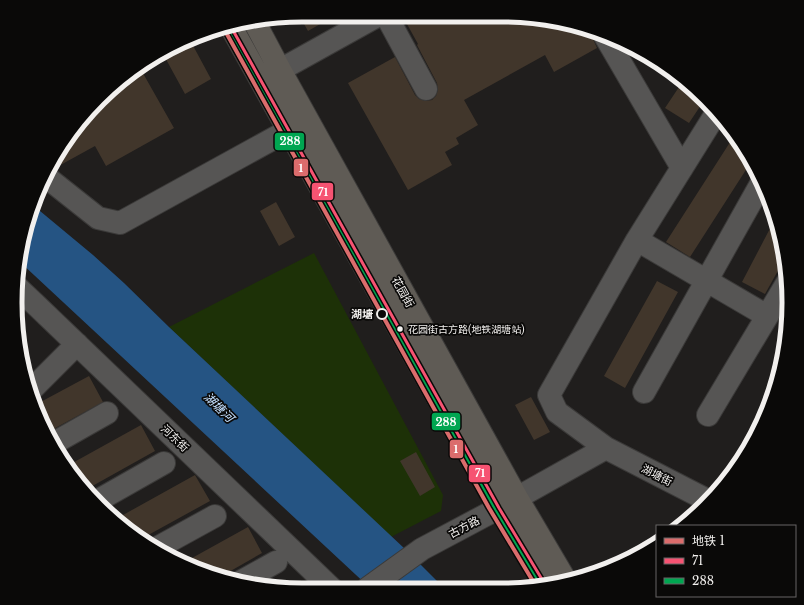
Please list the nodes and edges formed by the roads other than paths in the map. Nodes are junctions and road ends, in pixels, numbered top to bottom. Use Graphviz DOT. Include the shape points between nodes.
graph roads {
  1 [pos="366,22"];
  2 [pos="390,22"];
  3 [pos="256,26"];
  4 [pos="234,31"];
  5 [pos="609,43"];
  6 [pos="280,70"];
  7 [pos="426,89"];
  8 [pos="713,119"];
  9 [pos="289,130"];
  10 [pos="682,168"];
  11 [pos="50,181"];
  12 [pos="758,189"];
  13 [pos="637,240"];
  14 [pos="707,281"];
  15 [pos="23,292"];
  16 [pos="781,292"];
  17 [pos="767,316"];
  18 [pos="77,344"];
  19 [pos="35,386"];
  20 [pos="644,392"];
  21 [pos="107,413"];
  22 [pos="708,415"];
  23 [pos="59,440"];
  24 [pos="606,448"];
  25 [pos="164,463"];
  26 [pos="102,498"];
  27 [pos="703,498"];
  28 [pos="508,503"];
  29 [pos="215,516"];
  30 [pos="163,545"];
  31 [pos="276,562"];
  32 [pos="562,576"];
  33 [pos="247,578"];
  34 [pos="543,580"];
  35 [pos="326,583"];
  36 [pos="375,583"];
  1 -- 6 [label="street"];
  2 -- 7 [label="street"];
  3 -- 6 [label="main road, 花园街"];
  4 -- 9 [label="main road, 花园街"];
  5 -- 10 [label="street"];
  6 -- 28 [label="main road, 花园街"];
  8 -- 10 [label="street"];
  9 -- 11 [label="street" via="120,223 98,218"];
  9 -- 28 [label="main road, 花园街"];
  10 -- 13 [label="street"];
  12 -- 14 [label="street"];
  13 -- 14 [label="street"];
  13 -- 24 [label="street, 湖塘街" via="549,395 557,412"];
  14 -- 17 [label="street"];
  14 -- 20 [label="street"];
  15 -- 18 [label="street, 河东街"];
  16 -- 17 [label="street"];
  17 -- 22 [label="street"];
  18 -- 19 [label="street"];
  18 -- 35 [label="street, 河东街"];
  21 -- 23 [label="street"];
  24 -- 27 [label="street, 湖塘街"];
  24 -- 28 [label="street, 古方路"];
  25 -- 26 [label="street"];
  28 -- 32 [label="main road, 花园街"];
  28 -- 34 [label="main road, 花园街"];
  28 -- 36 [label="street, 古方路" via="422,549"];
  29 -- 30 [label="street"];
  31 -- 33 [label="street"];
}
